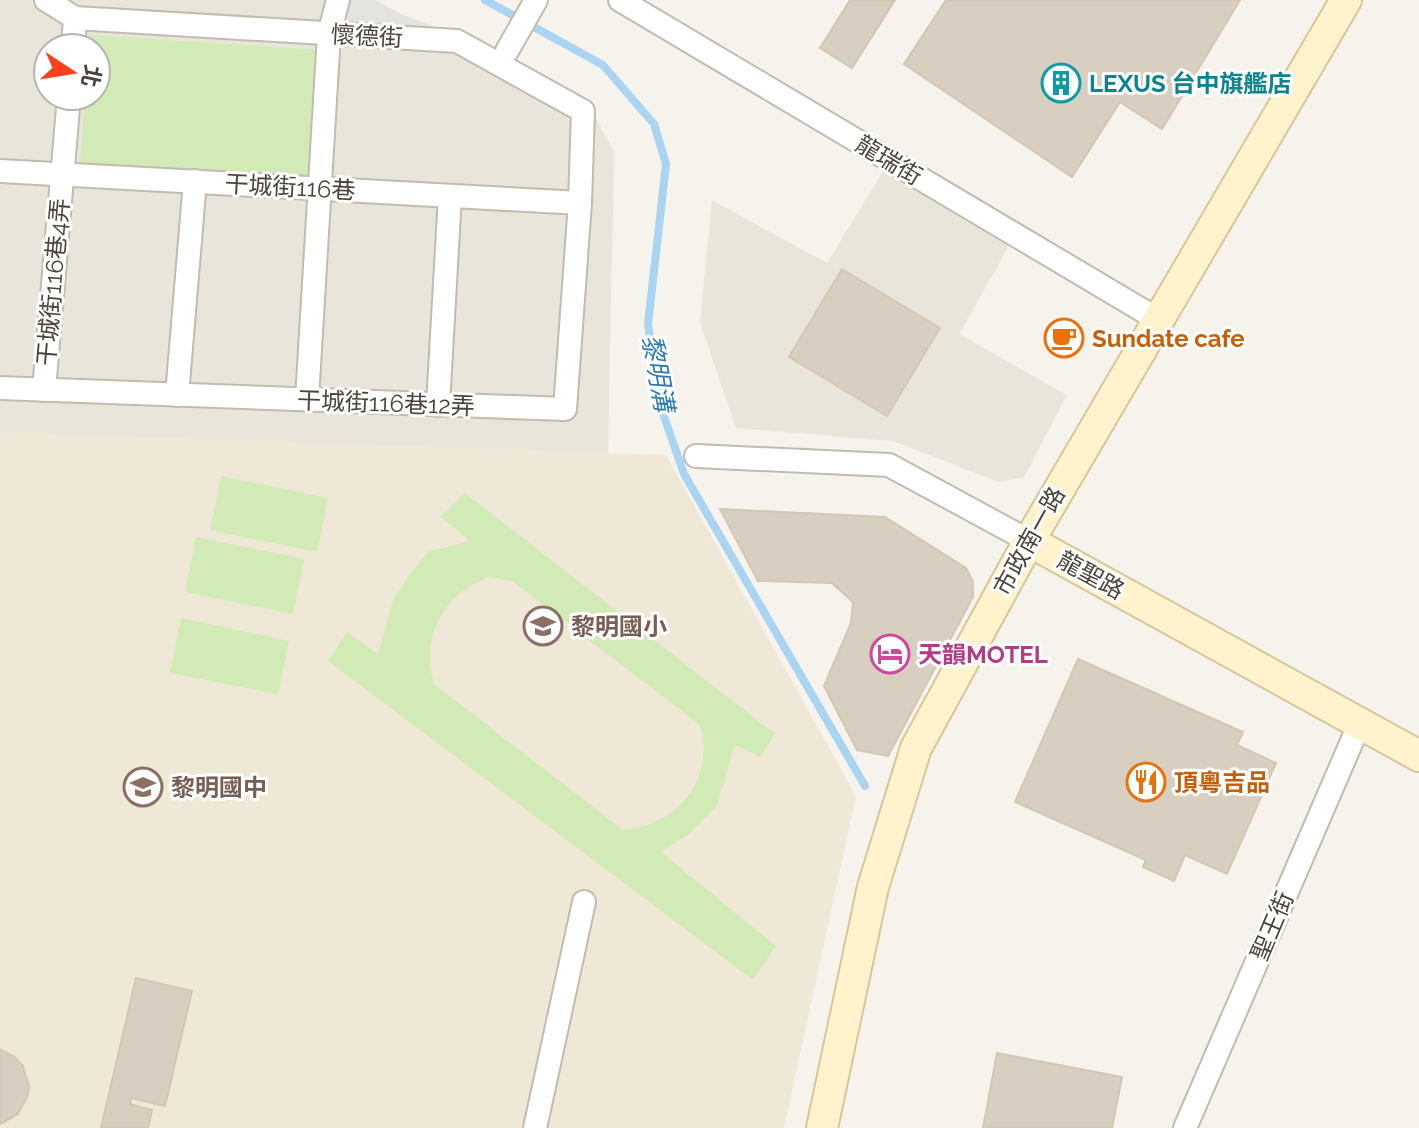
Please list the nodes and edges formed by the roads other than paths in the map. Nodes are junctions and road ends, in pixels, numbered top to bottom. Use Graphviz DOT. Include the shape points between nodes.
graph roads {
  1 [pos="46,0"];
  2 [pos="338,0"];
  3 [pos="536,0"];
  4 [pos="620,0"];
  5 [pos="1346,0"];
  6 [pos="75,18"];
  7 [pos="74,32"];
  8 [pos="329,34"];
  9 [pos="510,45"];
  10 [pos="68,112"];
  11 [pos="0,171"];
  12 [pos="63,174"];
  13 [pos="195,181"];
  14 [pos="321,188"];
  15 [pos="450,196"];
  16 [pos="580,203"];
  17 [pos="1157,319"];
  18 [pos="0,388"];
  19 [pos="44,390"];
  20 [pos="177,395"];
  21 [pos="307,399"];
  22 [pos="438,405"];
  23 [pos="696,456"];
  24 [pos="1029,541"];
  25 [pos="1359,725"];
  26 [pos="1419,756"];
  27 [pos="584,902"];
  28 [pos="535,1128"];
  29 [pos="822,1128"];
  30 [pos="1185,1128"];
  1 -- 6 [label="street, 懷德街"];
  2 -- 8 [label="street"];
  3 -- 9 [label="street"];
  4 -- 17 [label="street, 龍瑞街"];
  5 -- 17 [label="street, 市政南一路"];
  6 -- 7 [label="street"];
  6 -- 8 [label="street, 懷德街"];
  8 -- 14 [label="street"];
  8 -- 16 [label="street, 懷德街" via="457,41 583,111"];
  10 -- 12 [label="street, 干城街116巷4弄"];
  11 -- 12 [label="street, 干城街116巷"];
  12 -- 13 [label="street, 干城街116巷"];
  12 -- 19 [label="street, 干城街116巷4弄"];
  13 -- 14 [label="street, 干城街116巷"];
  13 -- 20 [label="street"];
  14 -- 15 [label="street, 干城街116巷"];
  14 -- 21 [label="street"];
  15 -- 16 [label="street, 干城街116巷"];
  15 -- 22 [label="street"];
  16 -- 22 [label="street, 干城街116巷12弄" via="565,409"];
  17 -- 24 [label="street, 市政南一路"];
  18 -- 19 [label="street, 干城街116巷12弄"];
  19 -- 20 [label="street, 干城街116巷12弄"];
  20 -- 21 [label="street, 干城街116巷12弄"];
  21 -- 22 [label="street, 干城街116巷12弄"];
  23 -- 24 [label="street, 龍聖路" via="889,465"];
  24 -- 25 [label="street, 龍聖路"];
  24 -- 29 [label="street, 市政南一路" via="916,748 873,887"];
  25 -- 26 [label="street, 龍聖路"];
  25 -- 30 [label="street, 聖王街"];
  27 -- 28 [label="street"];
}
